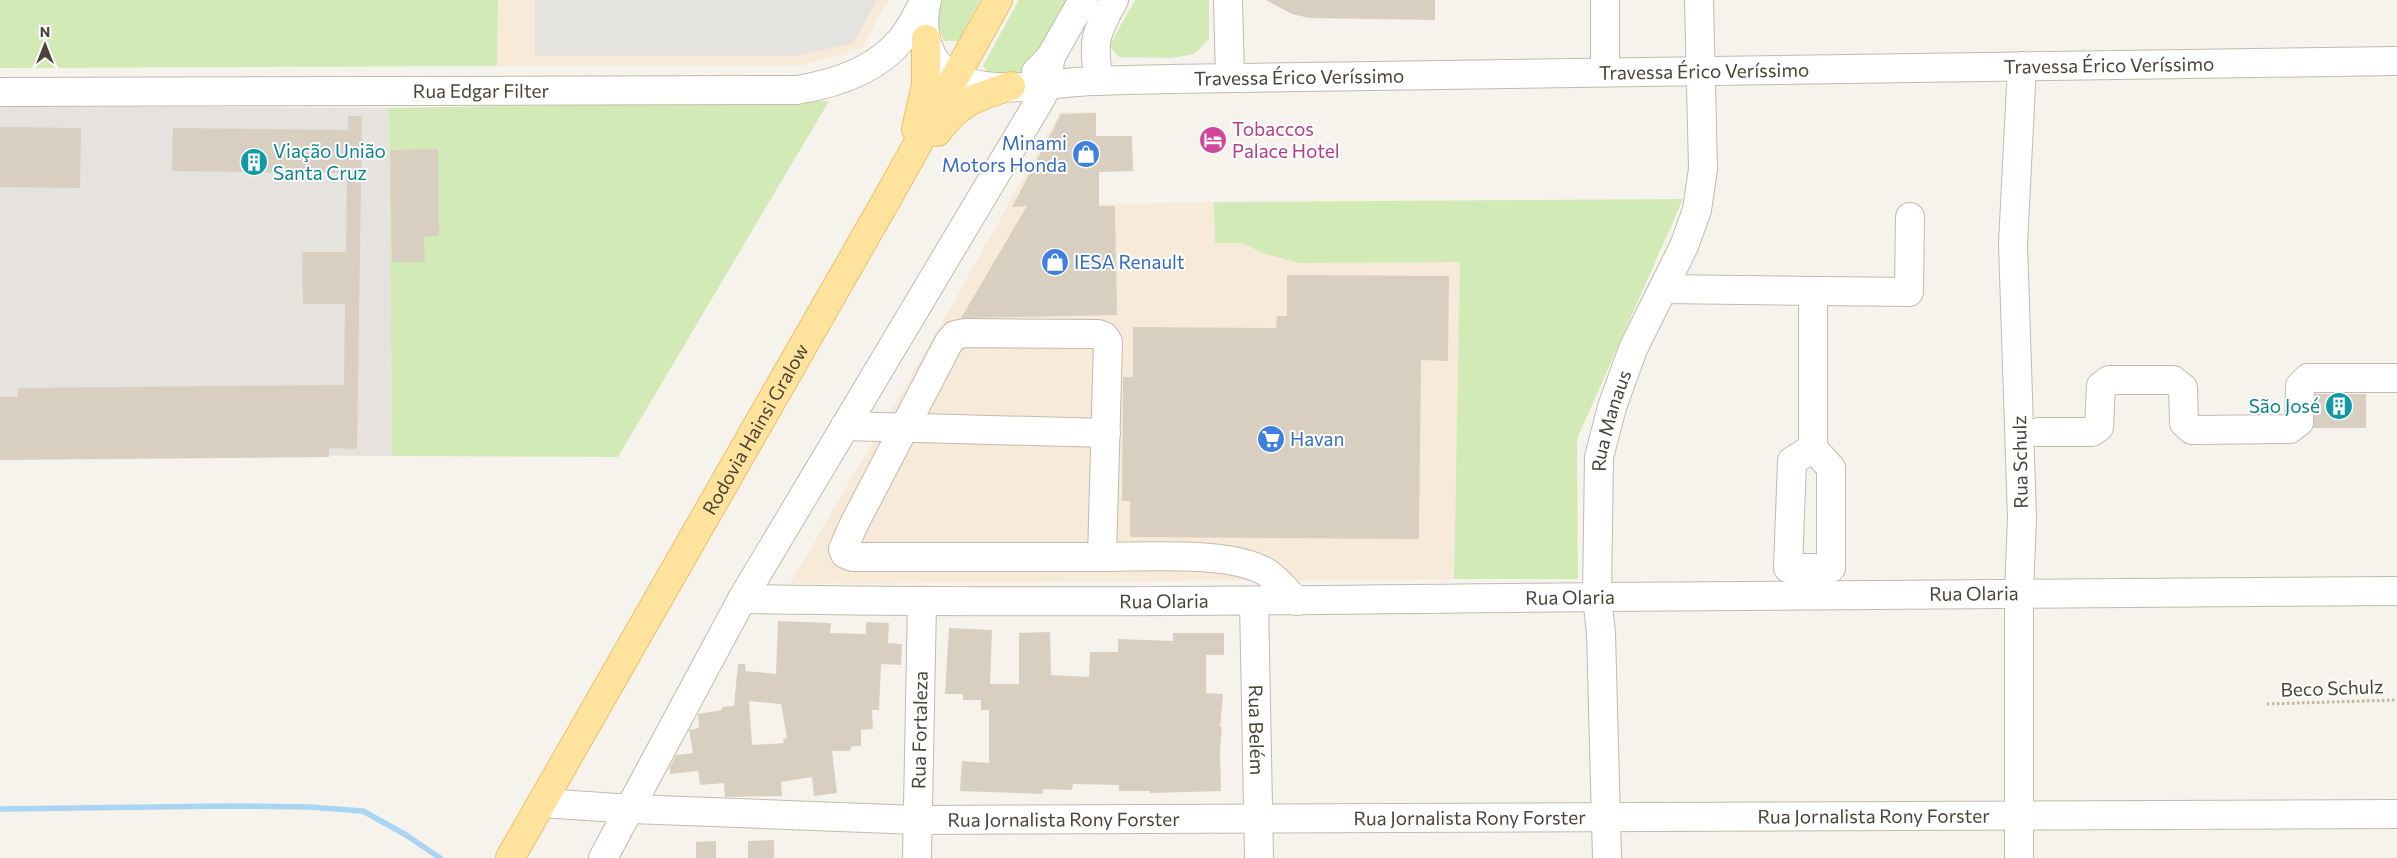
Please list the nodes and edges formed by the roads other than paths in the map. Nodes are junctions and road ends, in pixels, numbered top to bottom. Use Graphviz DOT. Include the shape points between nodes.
graph roads {
  1 [pos="926,0"];
  2 [pos="998,0"];
  3 [pos="1083,0"];
  4 [pos="1114,0"];
  5 [pos="1228,0"];
  6 [pos="1605,0"];
  7 [pos="1699,0"];
  8 [pos="926,39"];
  9 [pos="2397,61"];
  10 [pos="2022,66"];
  11 [pos="1702,70"];
  12 [pos="1049,72"];
  13 [pos="1605,72"];
  14 [pos="954,78"];
  15 [pos="1230,78"];
  16 [pos="1099,81"];
  17 [pos="1012,86"];
  18 [pos="0,92"];
  19 [pos="887,199"];
  20 [pos="1910,217"];
  21 [pos="1663,289"];
  22 [pos="1813,292"];
  23 [pos="2397,378"];
  24 [pos="844,426"];
  25 [pos="902,429"];
  26 [pos="2039,432"];
  27 [pos="1106,433"];
  28 [pos="1813,448"];
  29 [pos="1102,557"];
  30 [pos="2397,591"];
  31 [pos="2019,592"];
  32 [pos="1597,597"];
  33 [pos="742,599"];
  34 [pos="1297,601"];
  35 [pos="922,602"];
  36 [pos="1254,602"];
  37 [pos="542,803"];
  38 [pos="632,809"];
  39 [pos="2397,814"];
  40 [pos="2020,815"];
  41 [pos="1607,817"];
  42 [pos="1258,819"];
  43 [pos="917,820"];
  44 [pos="510,858"];
  45 [pos="603,858"];
  46 [pos="917,858"];
  47 [pos="1259,858"];
  48 [pos="1607,858"];
  49 [pos="2019,858"];
  1 -- 8 [label="street"];
  1 -- 18 [label="street, Rua Edgar Filter" via="900,41 888,52 850,76 823,86 797,90"];
  2 -- 14 [label="main road, Rodovia Hainsi Gralow"];
  3 -- 12 [label="street"];
  4 -- 16 [label="street" via="1096,33 1094,49"];
  5 -- 15 [label="street"];
  6 -- 13 [label="street"];
  7 -- 11 [label="street, Rua Manaus"];
  8 -- 14 [label="street" via="938,67"];
  8 -- 19 [label="main road" via="926,85 921,111"];
  9 -- 10 [label="street, Travessa Érico Veríssimo"];
  10 -- 11 [label="street, Travessa Érico Veríssimo"];
  10 -- 31 [label="street, Rua Schulz" via="2013,244 2021,509"];
  11 -- 13 [label="street, Travessa Érico Veríssimo"];
  11 -- 21 [label="street, Rua Manaus" via="1703,168 1697,210"];
  12 -- 16 [label="street, Travessa Érico Veríssimo"];
  12 -- 17 [label="street, Travessa Érico Veríssimo"];
  12 -- 24 [label="street"];
  13 -- 15 [label="street, Travessa Érico Veríssimo"];
  14 -- 17 [label="street, Travessa Érico Veríssimo" via="985,87"];
  14 -- 19 [label="main road, Rodovia Hainsi Gralow"];
  15 -- 16 [label="street, Travessa Érico Veríssimo"];
  17 -- 19 [label="main road" via="965,103 950,114"];
  19 -- 37 [label="main road, Rodovia Hainsi Gralow"];
  20 -- 22 [label="street" via="1908,292"];
  21 -- 22 [label="street"];
  21 -- 32 [label="street, Rua Manaus" via="1633,349 1612,407 1599,457"];
  22 -- 28 [label="street"];
  23 -- 26 [label="street" via="2308,378 2300,386 2298,422 2290,429 2192,430 2184,423 2183,388 2173,380 2109,380 2100,386 2100,428 2092,432"];
  24 -- 25 [label="street"];
  24 -- 33 [label="street"];
  25 -- 27 [label="street"];
  25 -- 27 [label="street" via="948,342 955,335 1098,334 1108,342"];
  25 -- 29 [label="street" via="854,524 843,549 845,554 852,557"];
  27 -- 29 [label="street"];
  29 -- 34 [label="street" via="1208,558 1242,563 1268,574"];
  30 -- 31 [label="street, Rua Olaria"];
  31 -- 32 [label="street, Rua Olaria"];
  31 -- 40 [label="street, Rua Schulz"];
  32 -- 34 [label="street, Rua Olaria"];
  32 -- 41 [label="street, Rua Manaus"];
  33 -- 35 [label="street, Rua Olaria"];
  33 -- 38 [label="street"];
  34 -- 36 [label="street, Rua Olaria"];
  35 -- 36 [label="street, Rua Olaria"];
  35 -- 43 [label="street, Rua Fortaleza"];
  36 -- 42 [label="street, Rua Belém"];
  37 -- 38 [label="street, Rua Jornalista Rony Forster"];
  37 -- 44 [label="main road, Rodovia Hainsi Gralow"];
  38 -- 43 [label="street, Rua Jornalista Rony Forster"];
  38 -- 45 [label="street"];
  39 -- 40 [label="street, Rua Jornalista Rony Forster"];
  40 -- 41 [label="street, Rua Jornalista Rony Forster"];
  40 -- 49 [label="street, Rua Schulz"];
  41 -- 42 [label="street, Rua Jornalista Rony Forster"];
  41 -- 48 [label="street, Rua Manaus"];
  42 -- 43 [label="street, Rua Jornalista Rony Forster"];
  42 -- 47 [label="street, Rua Belém"];
  43 -- 46 [label="street, Rua Fortaleza"];
}
